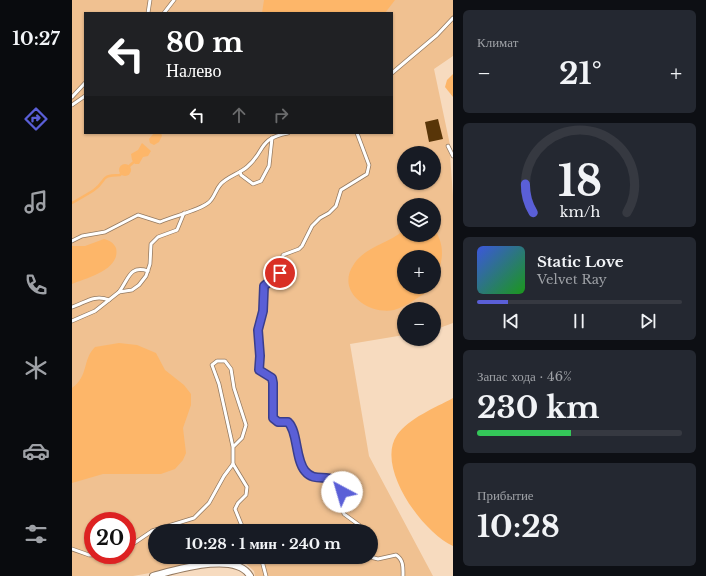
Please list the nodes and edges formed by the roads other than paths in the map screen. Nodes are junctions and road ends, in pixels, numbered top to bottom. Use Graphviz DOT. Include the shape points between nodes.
graph roads {
  1 [pos="150,0"];
  2 [pos="174,0"];
  3 [pos="148,12"];
  4 [pos="165,12"];
  5 [pos="453,18"];
  6 [pos="393,72"];
  7 [pos="84,84"];
  8 [pos="72,97"];
  9 [pos="84,97"];
  10 [pos="72,106"];
  11 [pos="285,134"];
  12 [pos="357,134"];
  13 [pos="272,138"];
  14 [pos="448,146"];
  15 [pos="453,156"];
  16 [pos="240,172"];
  17 [pos="184,213"];
  18 [pos="72,241"];
  19 [pos="148,271"];
  20 [pos="119,292"];
  21 [pos="109,300"];
  22 [pos="72,307"];
  23 [pos="72,322"];
  24 [pos="233,447"];
  25 [pos="233,464"];
  26 [pos="241,524"];
  27 [pos="358,524"];
  28 [pos="136,542"];
  29 [pos="72,549"];
  30 [pos="84,553"];
  31 [pos="378,559"];
  32 [pos="262,564"];
  33 [pos="153,576"];
  34 [pos="250,576"];
  35 [pos="266,576"];
  36 [pos="403,576"];
  1 -- 3 [label="lane"];
  2 -- 4 [label="lane"];
  5 -- 6 [label="lane"];
  7 -- 8 [label="lane"];
  9 -- 10 [label="lane"];
  11 -- 13 [label="lane"];
  12 -- 27 [label="lane" via="369,166 367,174 341,190 336,206 312,226 299,249 283,255 280,273 264,286 263,311 258,330 259,370 272,378 273,383 273,418 278,422 288,422 292,427 296,447 307,473 337,482 342,492 344,514"];
  13 -- 16 [label="lane" via="263,144 250,164"];
  13 -- 16 [label="lane" via="270,162 261,181 253,184 241,176"];
  14 -- 15 [label="lane"];
  16 -- 17 [label="lane" via="220,185 208,204"];
  17 -- 18 [label="lane" via="160,222 138,215 105,232 82,236"];
  17 -- 19 [label="lane" via="176,230 158,237 151,244"];
  19 -- 20 [label="lane" via="132,290"];
  19 -- 20 [label="lane" via="138,269 131,272"];
  20 -- 21 [label="lane"];
  21 -- 22 [label="lane" via="92,298"];
  21 -- 23 [label="lane" via="95,311"];
  24 -- 24 [label="lane" via="219,384 212,366 217,360 226,361 231,369 234,388 246,425 242,438"];
  24 -- 25 [label="lane"];
  25 -- 26 [label="lane" via="247,487 246,495 236,509"];
  25 -- 28 [label="lane" via="209,503 194,518 152,531"];
  29 -- 30 [label="lane"];
  31 -- 36 [label="lane" via="399,556"];
  32 -- 35 [label="lane"];
  33 -- 34 [label="street" via="225,563 244,568"];
}
